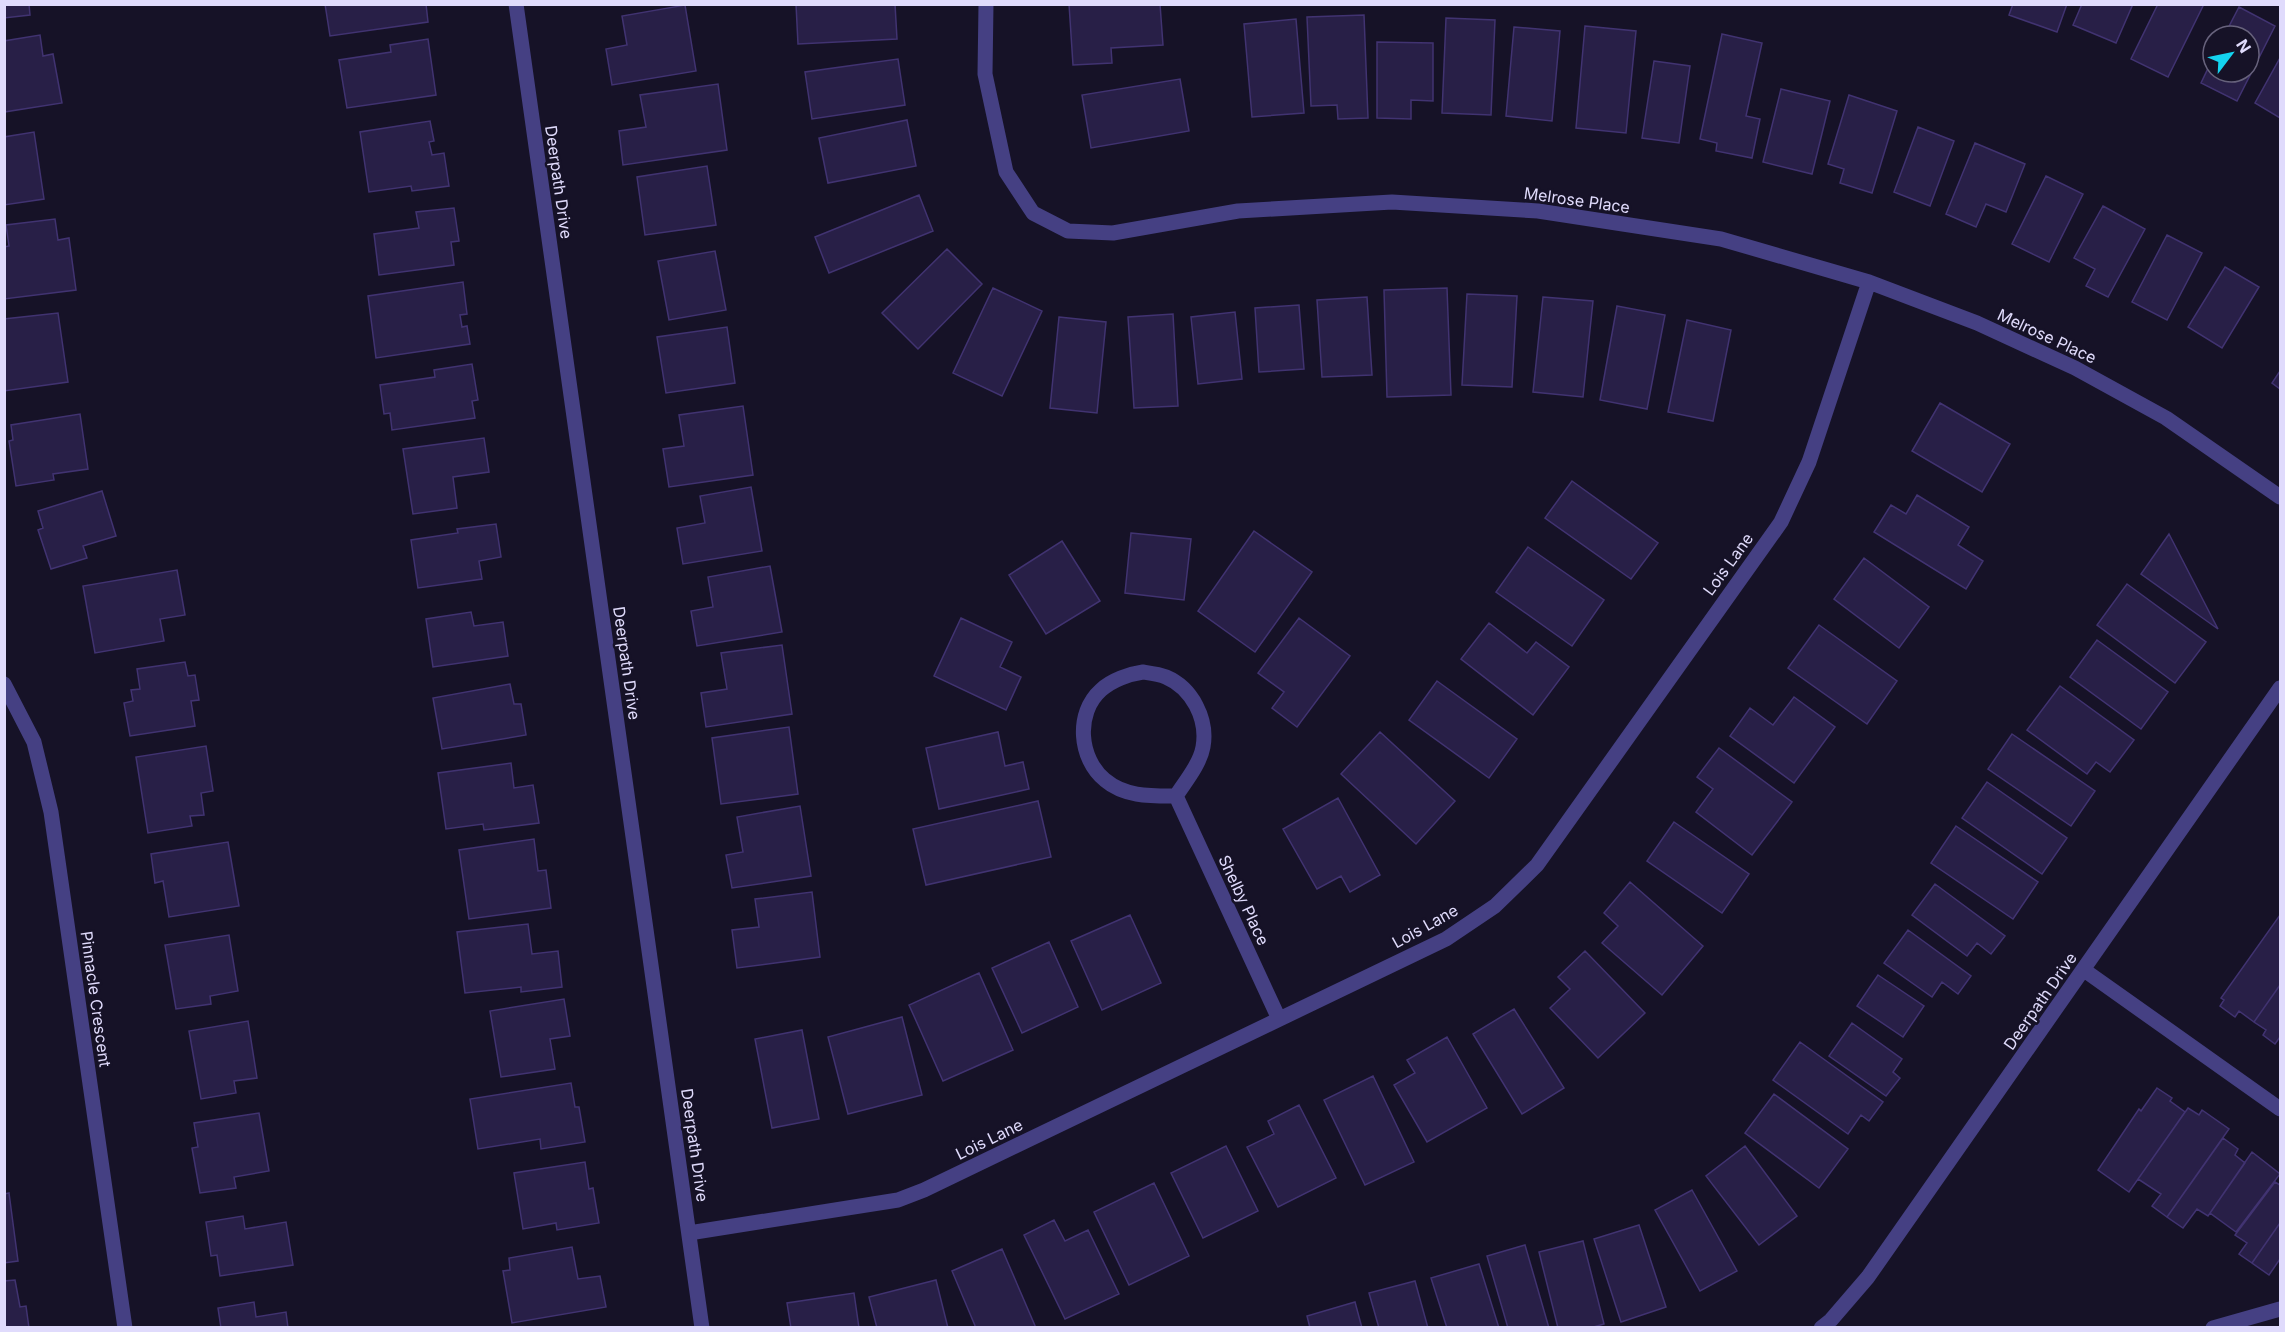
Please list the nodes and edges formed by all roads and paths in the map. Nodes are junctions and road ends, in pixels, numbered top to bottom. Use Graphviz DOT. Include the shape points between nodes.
graph roads {
  1 [pos="516,4"];
  2 [pos="987,4"];
  3 [pos="1869,282"];
  4 [pos="2280,497"];
  5 [pos="4,684"];
  6 [pos="2280,688"];
  7 [pos="1176,796"];
  8 [pos="2084,970"];
  9 [pos="1279,1018"];
  10 [pos="2280,1109"];
  11 [pos="689,1233"];
  12 [pos="2280,1309"];
  13 [pos="1830,1325"];
  14 [pos="125,1328"];
  15 [pos="702,1328"];
  16 [pos="2213,1328"];
  1 -- 11 [label="street, Deerpath Drive"];
  2 -- 3 [label="street, Melrose Place" via="986,74 1006,172 1033,213 1068,231 1113,232 1238,211 1392,202 1527,210 1721,239"];
  3 -- 4 [label="street, Melrose Place" via="1977,323 2075,368 2166,418"];
  3 -- 9 [label="street, Lois Lane" via="1809,462 1781,522 1537,865 1495,906 1446,939"];
  5 -- 14 [label="street, Pinnacle Crescent" via="34,742 51,812"];
  6 -- 8 [label="street, Deerpath Drive"];
  7 -- 7 [label="street" via="1203,747 1204,726 1192,698 1178,683 1143,672 1127,675 1101,690 1088,707 1083,740 1091,765 1105,781 1128,793"];
  7 -- 9 [label="street, Shelby Place"];
  8 -- 10 [label="street"];
  8 -- 13 [label="street, Deerpath Drive"];
  9 -- 11 [label="street, Lois Lane" via="898,1200"];
  11 -- 15 [label="street, Deerpath Drive"];
  12 -- 16 [label="street"];
}
